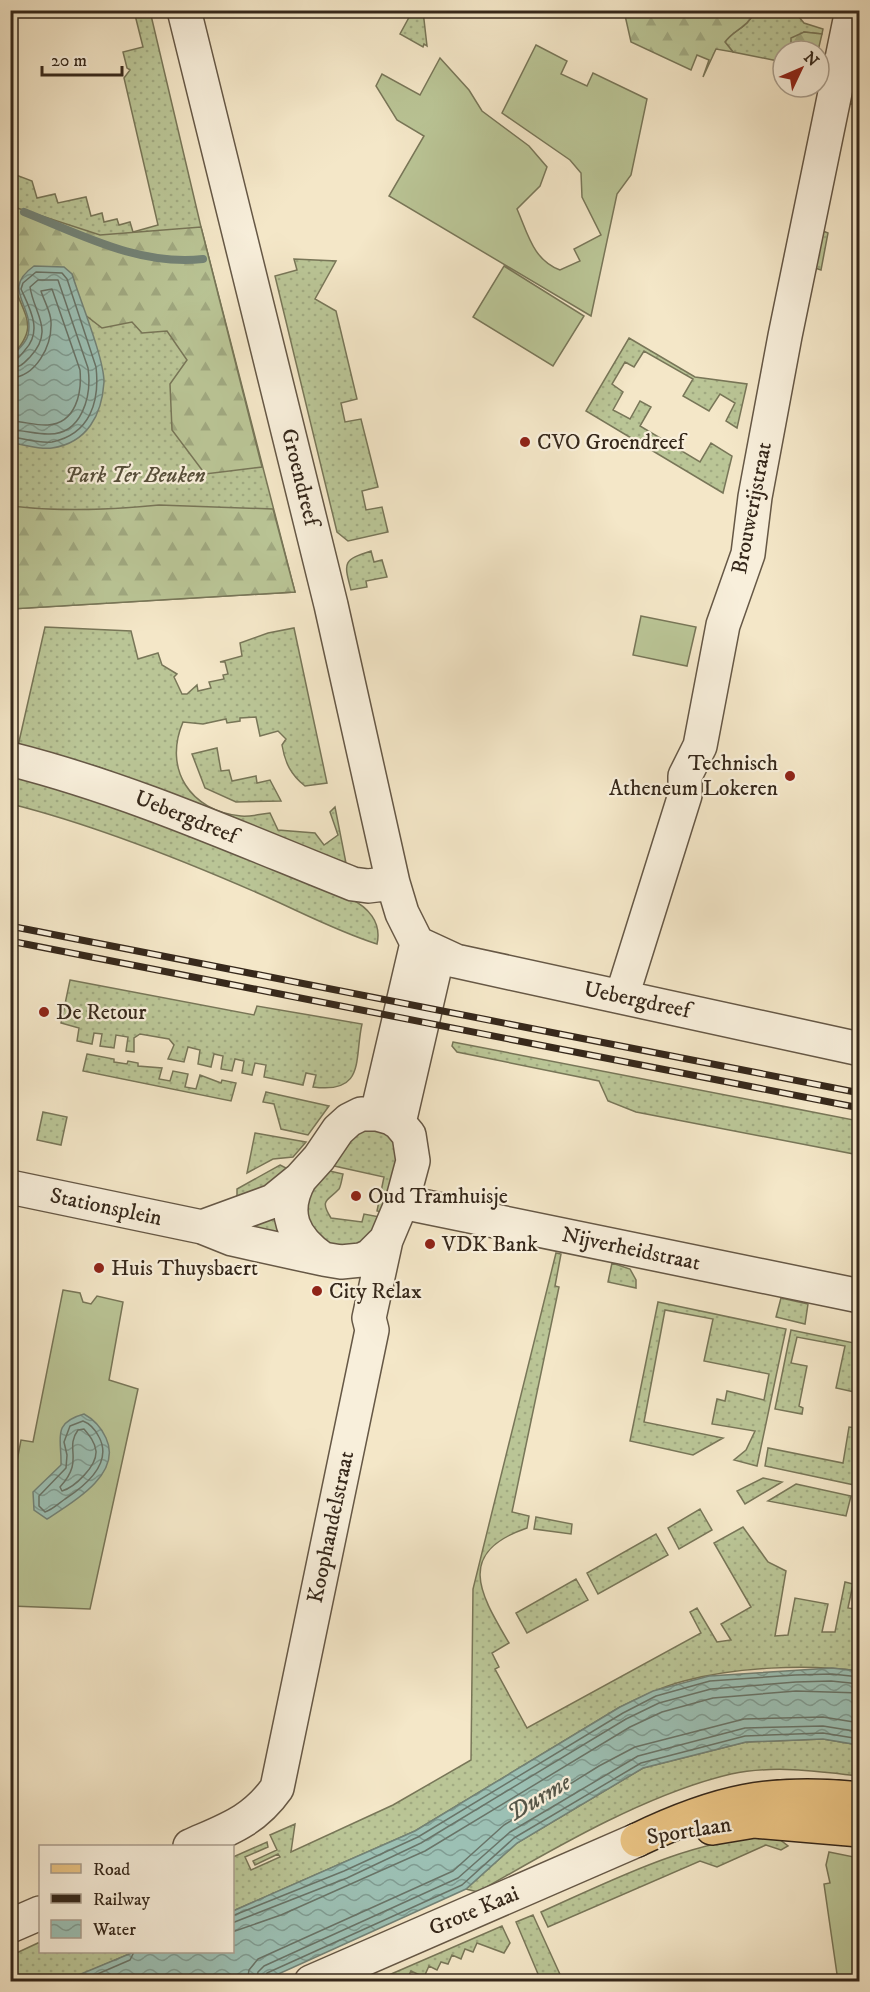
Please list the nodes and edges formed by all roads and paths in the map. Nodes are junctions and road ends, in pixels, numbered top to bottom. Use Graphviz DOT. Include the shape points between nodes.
graph roads {
  1 [pos="184,10"];
  2 [pos="852,10"];
  3 [pos="10,759"];
  4 [pos="393,883"];
  5 [pos="428,948"];
  6 [pos="622,996"];
  7 [pos="860,1049"];
  8 [pos="388,1118"];
  9 [pos="300,1179"];
  10 [pos="10,1187"];
  11 [pos="402,1202"];
  12 [pos="202,1227"];
  13 [pos="386,1240"];
  14 [pos="323,1259"];
  15 [pos="860,1296"];
  16 [pos="860,1799"];
  17 [pos="860,1830"];
  18 [pos="637,1840"];
  19 [pos="192,1845"];
  20 [pos="39,1913"];
  21 [pos="10,1926"];
  22 [pos="313,1981"];
  1 -- 4 [label="street, Groendreef" via="329,594"];
  2 -- 6 [label="street, Brouwerijstraat" via="754,497 748,555 723,625 700,746 685,776 685,795"];
  3 -- 4 [label="street, Uebergdreef" via="127,793 353,884"];
  4 -- 5 [label="street, Groendreef" via="402,912"];
  5 -- 6 [label="street, Uebergdreef" via="456,961"];
  5 -- 8 [label="street"];
  6 -- 7 [label="street, Uebergdreef"];
  8 -- 9 [label="street" via="361,1114 349,1120"];
  8 -- 11 [label="street, Stationsplein" via="409,1135 412,1148 411,1172"];
  9 -- 12 [label="street" via="273,1201"];
  9 -- 14 [label="street" via="293,1192 295,1233 304,1246"];
  10 -- 12 [label="street, Stationsplein"];
  11 -- 13 [label="street, Stationsplein"];
  11 -- 15 [label="street, Nijverheidstraat"];
  12 -- 14 [label="street, Stationsplein" via="232,1239"];
  13 -- 14 [label="street, Stationsplein" via="361,1260"];
  13 -- 19 [label="street, Koophandelstraat" via="370,1309 372,1330 277,1788 248,1820"];
  16 -- 18 [label="main road, Sportlaan" via="802,1794 757,1797 682,1818"];
  17 -- 18 [label="main road, Sportlaan" via="754,1821"];
  18 -- 22 [label="street, Grote Kaai"];
  20 -- 21 [label="street"];
}
